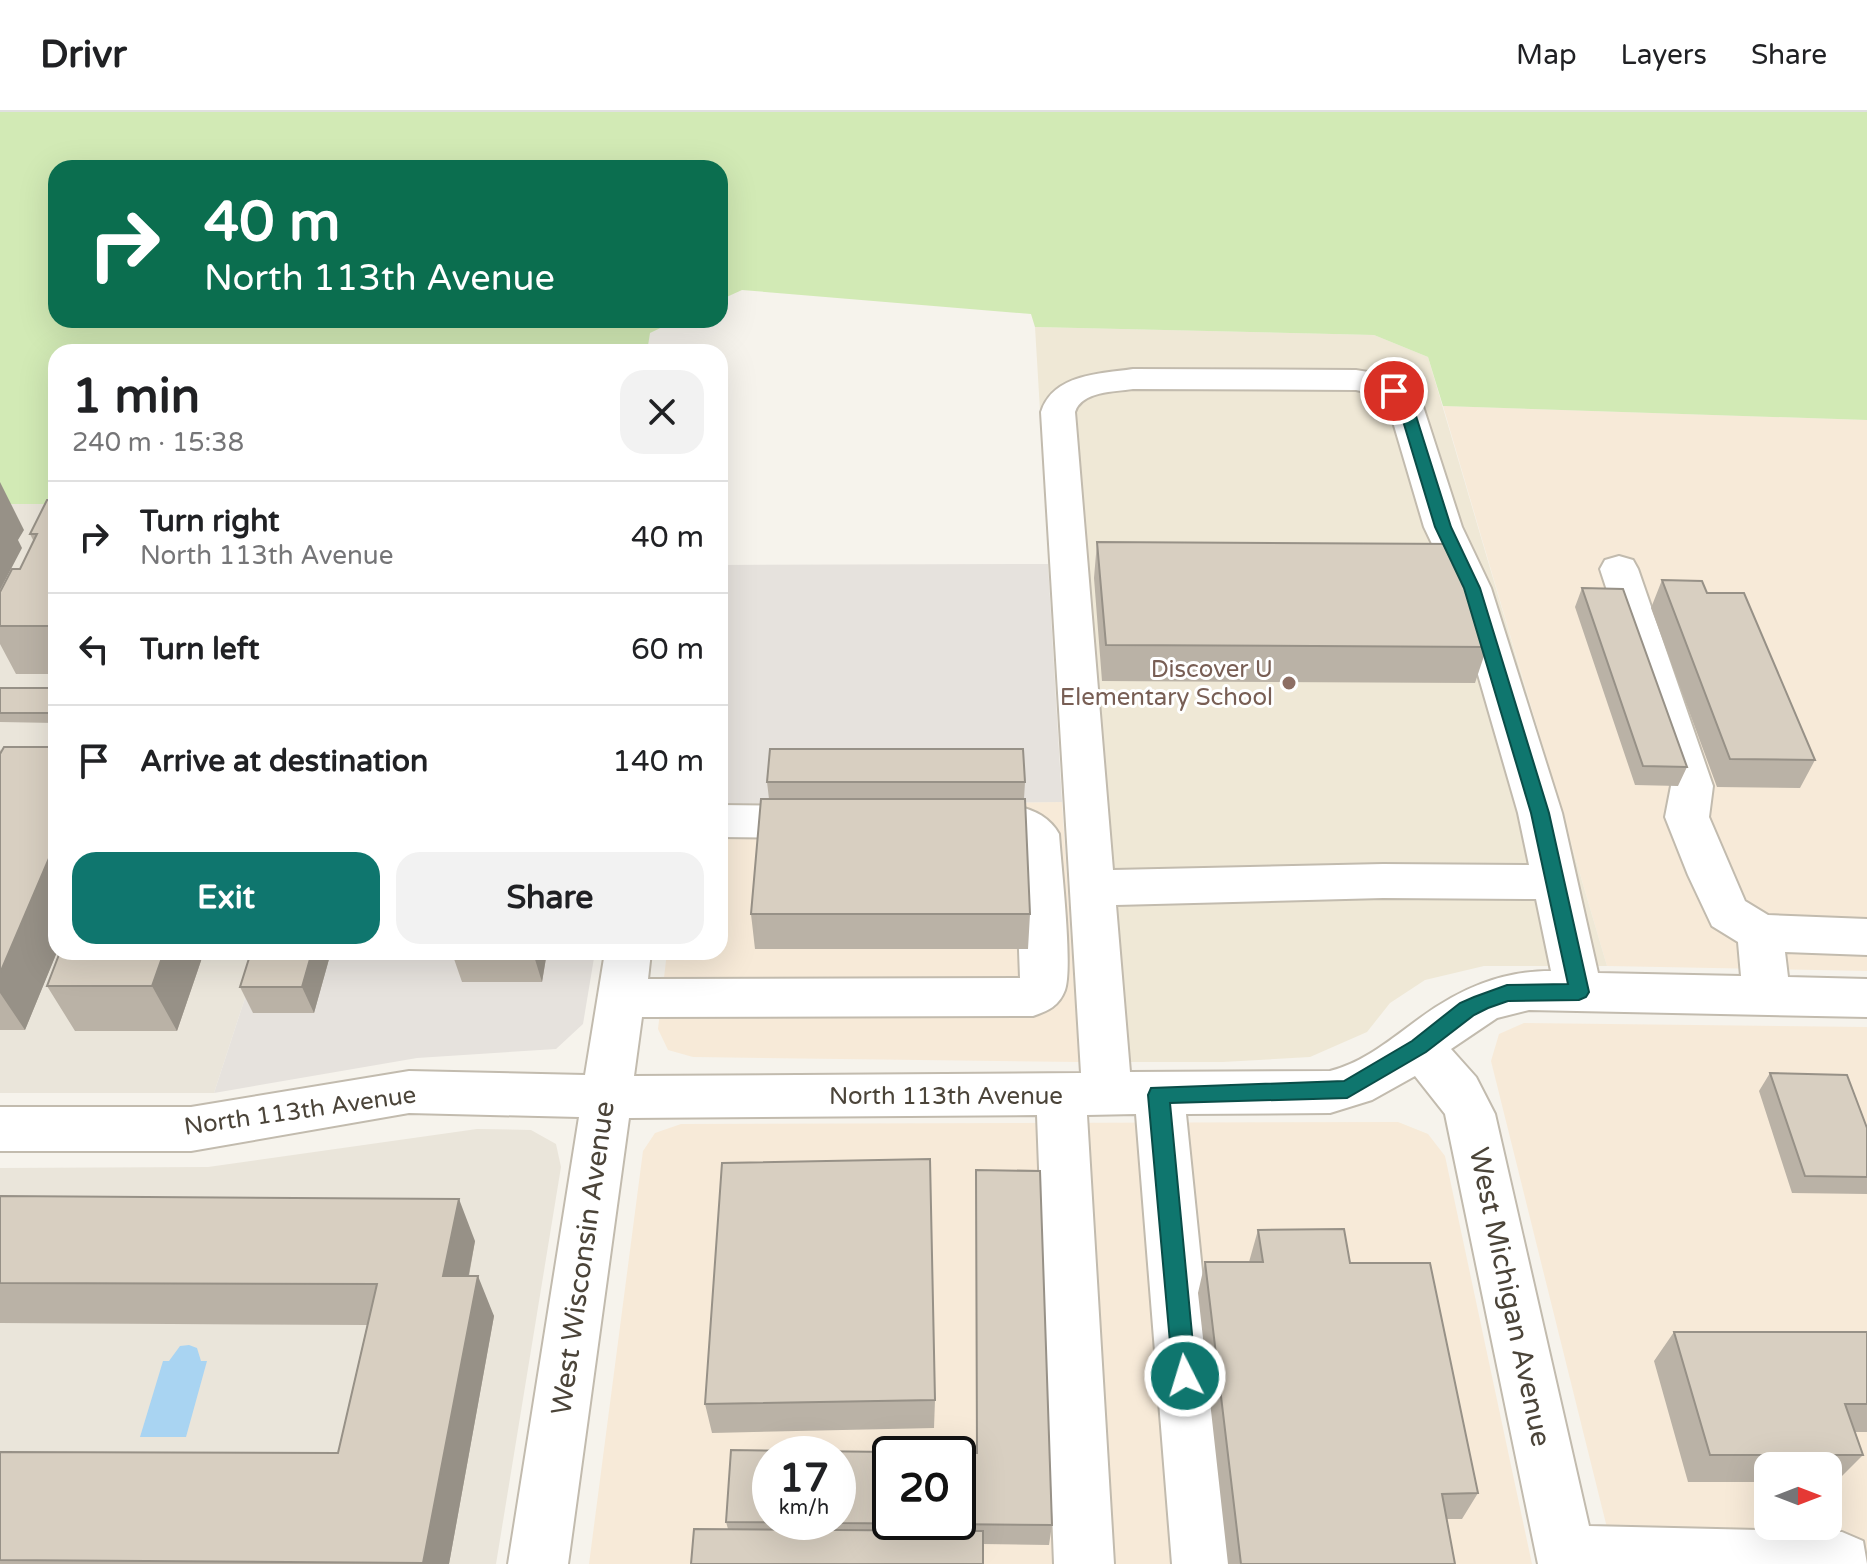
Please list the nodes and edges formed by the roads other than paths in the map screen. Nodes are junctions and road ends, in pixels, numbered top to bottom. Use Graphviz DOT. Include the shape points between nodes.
graph roads {
  1 [pos="1619,569"];
  2 [pos="728,821"];
  3 [pos="863,822"];
  4 [pos="926,822"];
  5 [pos="1555,882"];
  6 [pos="1092,888"];
  7 [pos="1760,933"];
  8 [pos="1867,937"];
  9 [pos="625,975"];
  10 [pos="1579,992"];
  11 [pos="1767,996"];
  12 [pos="1867,998"];
  13 [pos="1419,1047"];
  14 [pos="1109,1095"];
  15 [pos="607,1097"];
  16 [pos="0,1129"];
  17 [pos="1567,1560"];
  18 [pos="1842,1562"];
  19 [pos="538,1564"];
  20 [pos="1084,1564"];
  21 [pos="1202,1564"];
  1 -- 7 [label="street" via="1692,786 1687,817 1698,846 1728,913"];
  2 -- 3 [label="street"];
  4 -- 9 [label="street" via="1018,823 1037,834 1044,977 1033,997"];
  5 -- 6 [label="street"];
  5 -- 6 [label="street" via="1540,813 1472,588 1443,527 1404,400 1371,381 1133,379 1092,386 1059,405"];
  5 -- 10 [label="street"];
  6 -- 14 [label="street"];
  7 -- 8 [label="street"];
  7 -- 11 [label="street"];
  9 -- 15 [label="street, West Wisconsin Avenue"];
  10 -- 11 [label="street, North 113th Avenue"];
  10 -- 13 [label="street, North 113th Avenue" via="1507,993 1467,1009"];
  11 -- 12 [label="street, North 113th Avenue"];
  13 -- 14 [label="street, North 113th Avenue" via="1347,1089"];
  13 -- 17 [label="street, West Michigan Avenue" via="1459,1092 1470,1114"];
  14 -- 15 [label="street, North 113th Avenue"];
  14 -- 20 [label="street"];
  14 -- 21 [label="street"];
  15 -- 16 [label="street, North 113th Avenue" via="409,1092 191,1129"];
  15 -- 19 [label="street, West Wisconsin Avenue"];
  17 -- 18 [label="street"];
}
